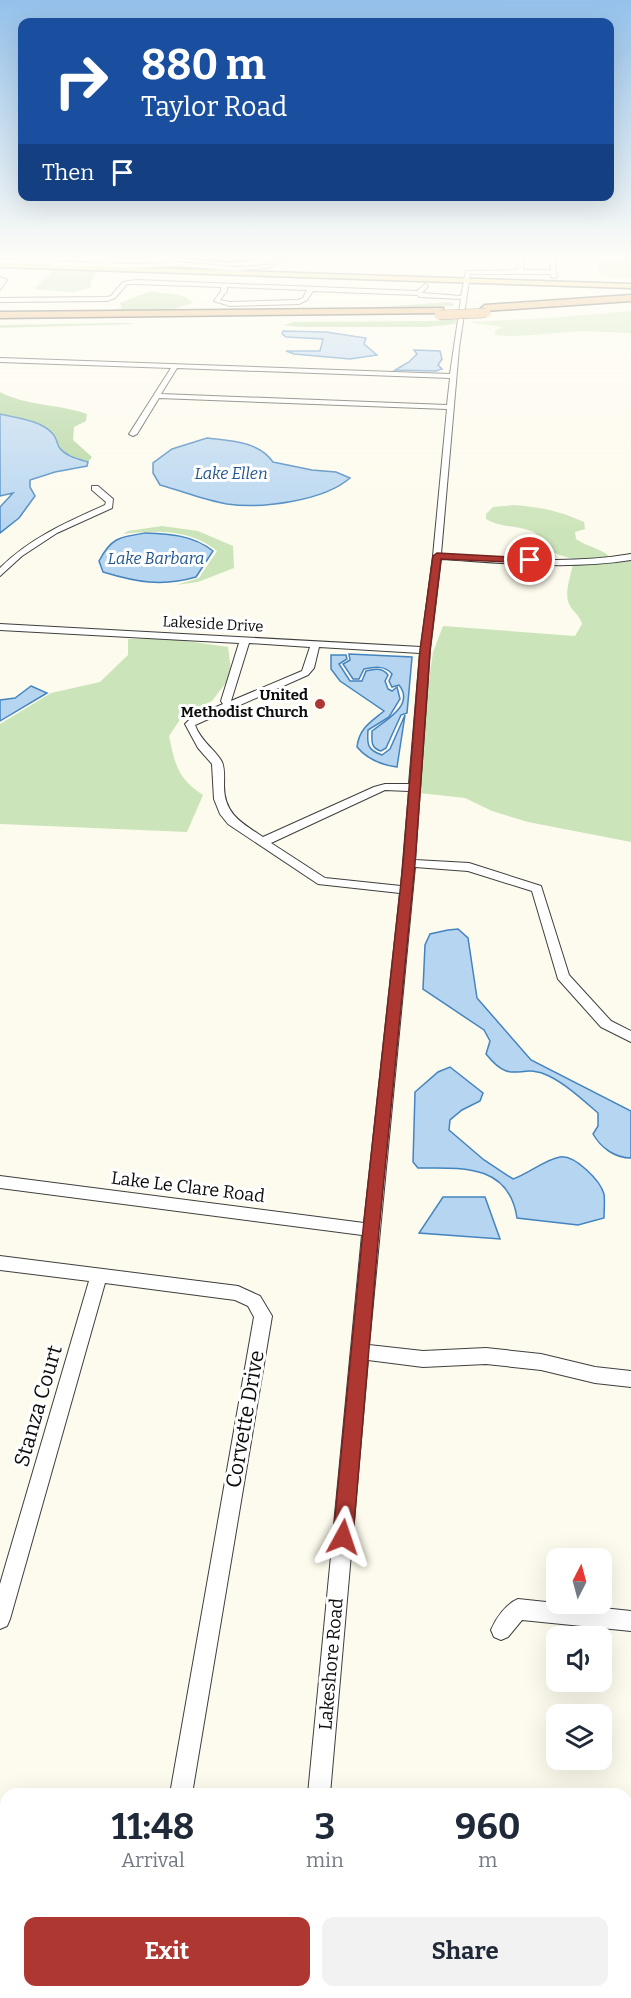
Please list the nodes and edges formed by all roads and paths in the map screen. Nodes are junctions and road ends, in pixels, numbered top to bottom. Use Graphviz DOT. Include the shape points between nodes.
graph roads {
  1 [pos="457,349"];
  2 [pos="0,360"];
  3 [pos="175,366"];
  4 [pos="453,376"];
  5 [pos="156,396"];
  6 [pos="450,407"];
  7 [pos="133,434"];
  8 [pos="95,488"];
  9 [pos="437,556"];
  10 [pos="631,556"];
  11 [pos="0,573"];
  12 [pos="0,627"];
  13 [pos="245,640"];
  14 [pos="315,644"];
  15 [pos="425,650"];
  16 [pos="230,705"];
  17 [pos="414,788"];
  18 [pos="263,842"];
  19 [pos="409,864"];
  20 [pos="406,890"];
  21 [pos="631,1037"];
  22 [pos="0,1182"];
  23 [pos="371,1230"];
  24 [pos="0,1263"];
  25 [pos="99,1275"];
  26 [pos="360,1351"];
  27 [pos="631,1379"];
  28 [pos="0,1619"];
  29 [pos="631,1621"];
  30 [pos="501,1630"];
  31 [pos="183,1788"];
  32 [pos="320,1788"];
  1 -- 4 [label="street, Lakeshore Road"];
  2 -- 3 [label="street"];
  3 -- 4 [label="street"];
  3 -- 5 [label="street"];
  4 -- 6 [label="street, Lakeshore Road"];
  5 -- 6 [label="street"];
  5 -- 7 [label="street"];
  6 -- 9 [label="street, Lakeshore Road"];
  8 -- 11 [label="street" via="110,501 109,506 54,531 19,554"];
  9 -- 10 [label="street" via="576,563"];
  9 -- 15 [label="street, Lakeshore Road"];
  12 -- 13 [label="street, Lakeside Drive"];
  13 -- 14 [label="street, Lakeside Drive"];
  13 -- 16 [label="street" via="226,701"];
  14 -- 15 [label="street, Lakeside Drive"];
  14 -- 16 [label="street" via="305,673"];
  15 -- 17 [label="street, Lakeshore Road"];
  16 -- 18 [label="street" via="190,724 217,763 217,788 226,815"];
  17 -- 18 [label="street" via="378,789"];
  17 -- 19 [label="street, Lakeshore Road"];
  18 -- 20 [label="street" via="316,878 351,886"];
  19 -- 20 [label="street, Lakeshore Road"];
  19 -- 21 [label="street" via="469,867 537,889 563,976 606,1024"];
  20 -- 23 [label="street, Lakeshore Road"];
  22 -- 23 [label="street, Lake Le Clare Road"];
  23 -- 26 [label="street, Lakeshore Road"];
  24 -- 25 [label="street, Corvette Drive"];
  25 -- 28 [label="street, Stanza Court"];
  25 -- 31 [label="street, Corvette Drive" via="238,1293 254,1301 263,1316"];
  26 -- 27 [label="street" via="423,1359 486,1356"];
  26 -- 32 [label="street, Lakeshore Road"];
  29 -- 30 [label="street" via="518,1609"];
}
